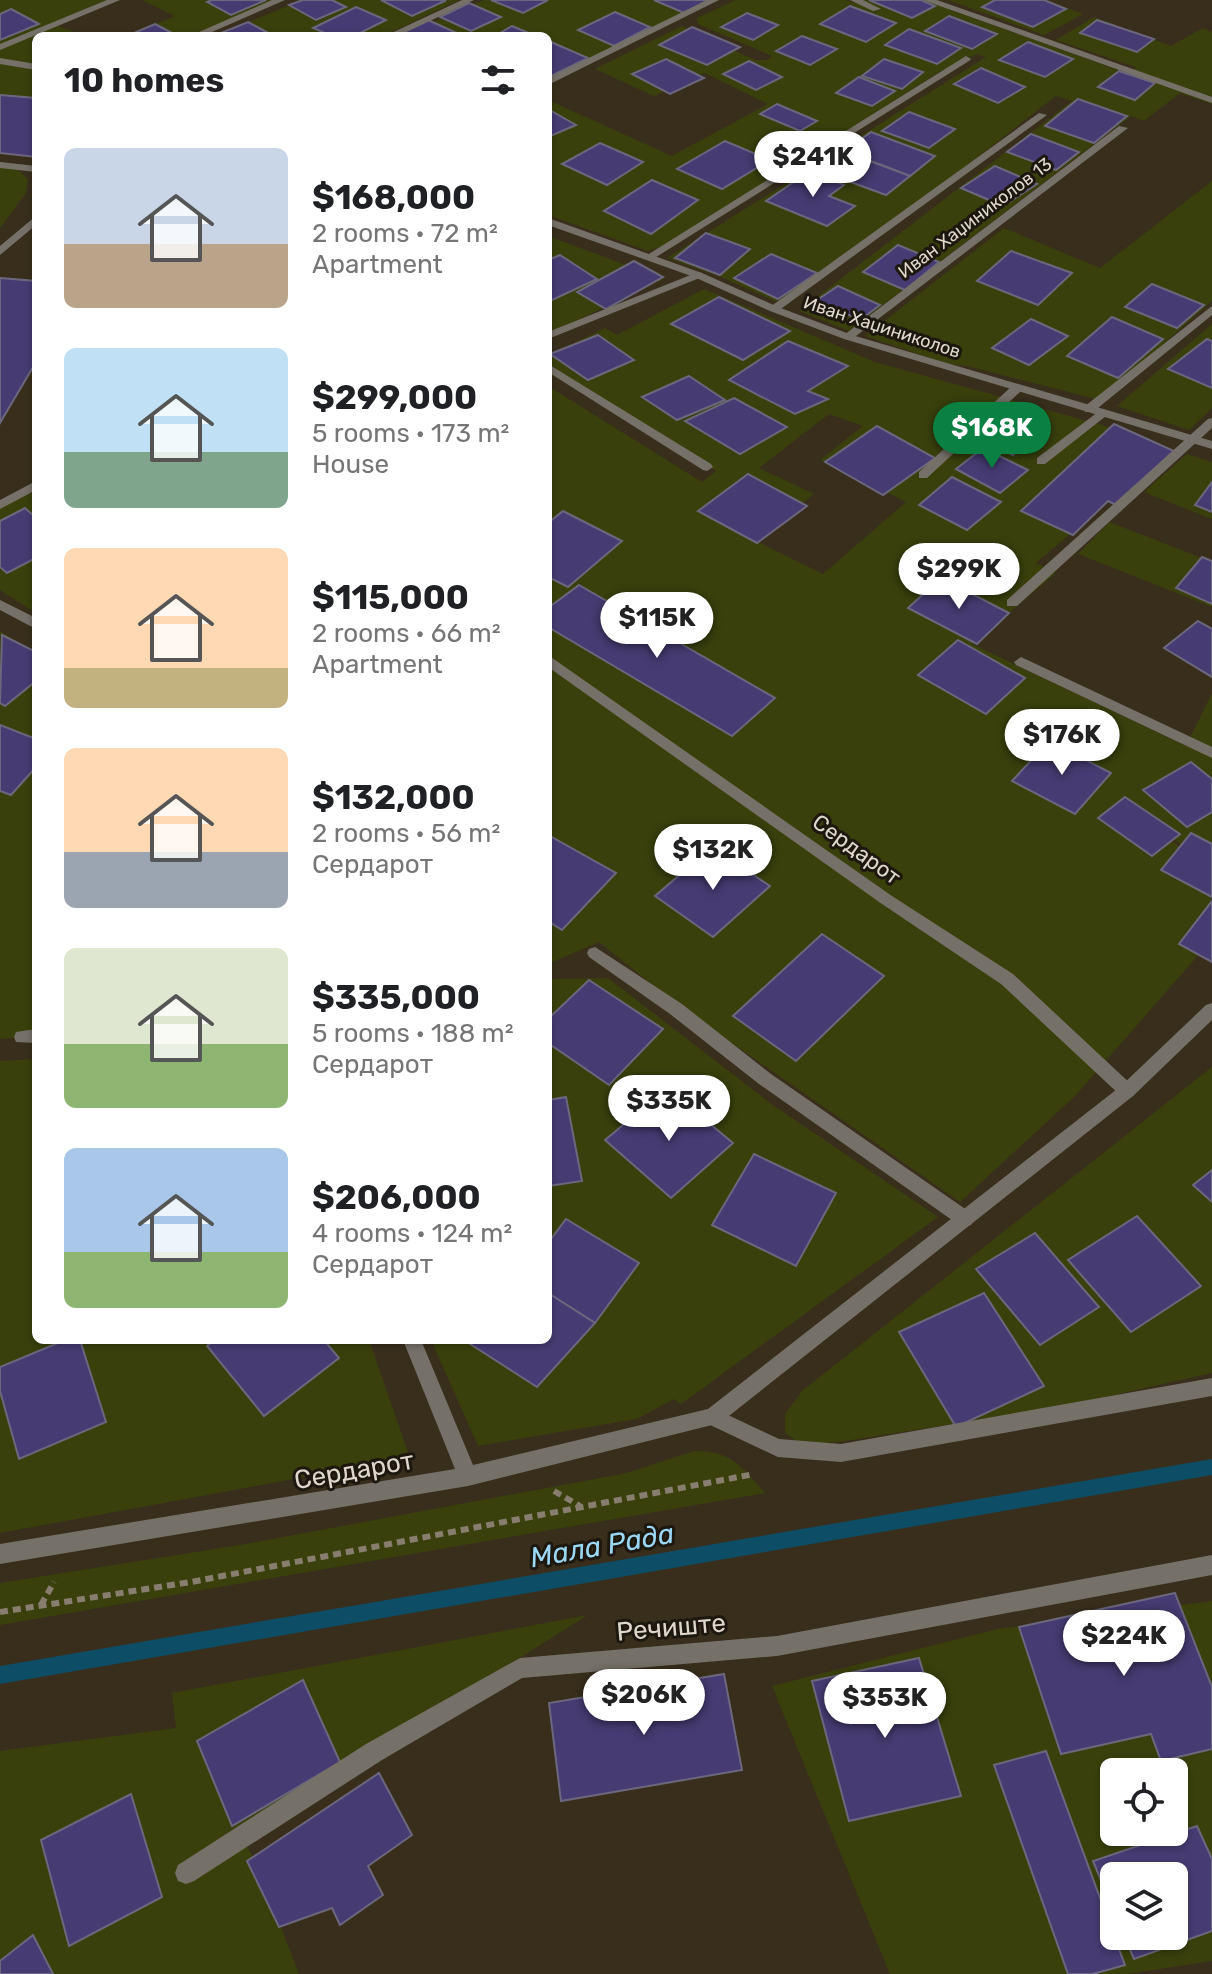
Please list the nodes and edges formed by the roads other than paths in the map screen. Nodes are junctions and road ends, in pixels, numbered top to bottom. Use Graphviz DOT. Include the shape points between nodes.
graph roads {
  1 [pos="115,0"];
  2 [pos="280,0"];
  3 [pos="469,0"];
  4 [pos="714,0"];
  5 [pos="855,0"];
  6 [pos="928,0"];
  7 [pos="876,9"];
  8 [pos="37,32"];
  9 [pos="204,32"];
  10 [pos="399,32"];
  11 [pos="32,34"];
  12 [pos="0,47"];
  13 [pos="966,59"];
  14 [pos="0,61"];
  15 [pos="32,66"];
  16 [pos="552,80"];
  17 [pos="1212,100"];
  18 [pos="1042,115"];
  19 [pos="1123,128"];
  20 [pos="0,165"];
  21 [pos="32,169"];
  22 [pos="552,222"];
  23 [pos="32,223"];
  24 [pos="0,252"];
  25 [pos="649,257"];
  26 [pos="698,275"];
  27 [pos="774,309"];
  28 [pos="1212,309"];
  29 [pos="552,334"];
  30 [pos="848,337"];
  31 [pos="552,370"];
  32 [pos="1016,389"];
  33 [pos="1096,411"];
  34 [pos="1212,422"];
  35 [pos="1195,438"];
  36 [pos="1212,445"];
  37 [pos="1041,461"];
  38 [pos="707,467"];
  39 [pos="923,475"];
  40 [pos="32,487"];
  41 [pos="0,505"];
  42 [pos="1012,603"];
  43 [pos="0,604"];
  44 [pos="32,622"];
  45 [pos="1021,662"];
  46 [pos="552,663"];
  47 [pos="1212,753"];
  48 [pos="595,953"];
  49 [pos="1212,1010"];
  50 [pos="1127,1091"];
  51 [pos="965,1219"];
  52 [pos="414,1344"];
  53 [pos="1212,1387"];
  54 [pos="713,1417"];
  55 [pos="468,1476"];
  56 [pos="0,1554"];
  57 [pos="1212,1565"];
  58 [pos="186,1873"];
  1 -- 8 [label="street"];
  2 -- 9 [label="street"];
  3 -- 10 [label="street"];
  4 -- 16 [label="street"];
  5 -- 7 [label="street"];
  6 -- 17 [label="street"];
  11 -- 12 [label="street"];
  13 -- 25 [label="street"];
  14 -- 15 [label="street"];
  18 -- 27 [label="street"];
  19 -- 30 [label="street, Иван Хаџиниколов 13"];
  20 -- 21 [label="street"];
  22 -- 25 [label="street, Иван Хаџиниколов"];
  23 -- 24 [label="street"];
  25 -- 26 [label="street, Иван Хаџиниколов"];
  26 -- 27 [label="street, Иван Хаџиниколов"];
  26 -- 29 [label="street"];
  27 -- 30 [label="street, Иван Хаџиниколов"];
  28 -- 33 [label="street"];
  30 -- 32 [label="street, Иван Хаџиниколов"];
  31 -- 38 [label="street"];
  32 -- 33 [label="street, Иван Хаџиниколов"];
  32 -- 39 [label="street"];
  33 -- 35 [label="street, Иван Хаџиниколов"];
  33 -- 37 [label="street"];
  34 -- 35 [label="street"];
  35 -- 36 [label="street, Иван Хаџиниколов"];
  35 -- 42 [label="street"];
  40 -- 41 [label="street"];
  43 -- 44 [label="street"];
  45 -- 47 [label="street"];
  46 -- 50 [label="street, Сердарот" via="1007,979"];
  48 -- 51 [label="street"];
  49 -- 50 [label="street, Сердарот"];
  50 -- 51 [label="street, Сердарот"];
  51 -- 54 [label="street, Сердарот"];
  52 -- 55 [label="street"];
  53 -- 54 [label="street" via="841,1453 778,1448"];
  54 -- 55 [label="street, Сердарот"];
  55 -- 56 [label="street, Сердарот"];
  57 -- 58 [label="street, Речиште" via="777,1646 520,1668 374,1752"];
}
